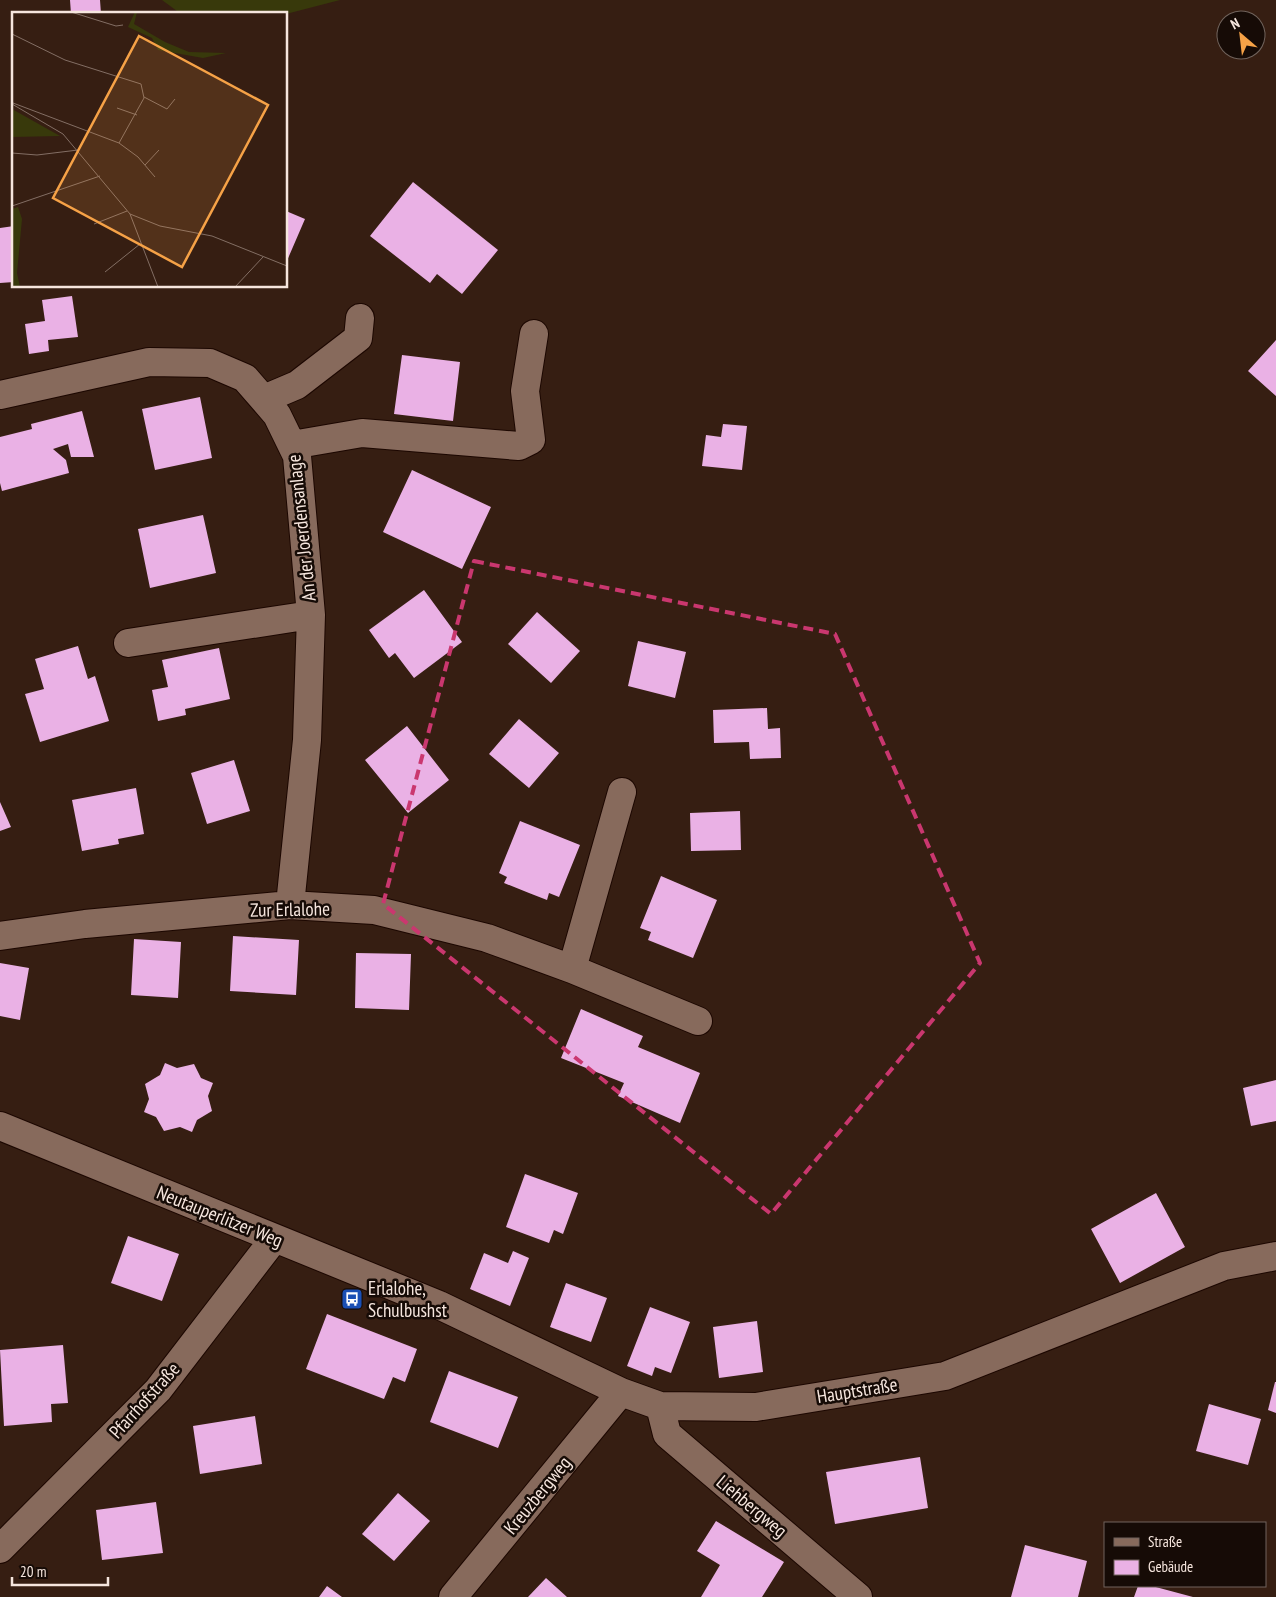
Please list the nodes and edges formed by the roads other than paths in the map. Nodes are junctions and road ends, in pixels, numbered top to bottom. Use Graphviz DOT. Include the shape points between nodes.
graph roads {
  1 [pos="360,318"];
  2 [pos="534,334"];
  3 [pos="0,395"];
  4 [pos="264,399"];
  5 [pos="292,445"];
  6 [pos="311,615"];
  7 [pos="128,643"];
  8 [pos="622,792"];
  9 [pos="290,905"];
  10 [pos="0,936"];
  11 [pos="572,969"];
  12 [pos="698,1021"];
  13 [pos="0,1127"];
  14 [pos="274,1239"];
  15 [pos="1276,1256"];
  16 [pos="439,1305"];
  17 [pos="621,1392"];
  18 [pos="660,1406"];
  19 [pos="0,1549"];
  20 [pos="453,1597"];
  21 [pos="858,1597"];
  1 -- 4 [label="street" via="358,338 297,385"];
  2 -- 5 [label="street" via="524,391 531,440 519,446 362,433"];
  3 -- 4 [label="street, An der Joerdensanlage" via="149,362 210,364 245,378"];
  4 -- 5 [label="street, An der Joerdensanlage" via="277,415"];
  5 -- 6 [label="street, An der Joerdensanlage" via="297,456"];
  6 -- 7 [label="street, An der Joerdensanlage"];
  6 -- 9 [label="street, An der Joerdensanlage" via="307,740"];
  8 -- 11 [label="street"];
  9 -- 10 [label="street, Zur Erlalohe" via="85,924"];
  9 -- 11 [label="street, Zur Erlalohe" via="374,910 487,938"];
  11 -- 12 [label="street, Zur Erlalohe"];
  13 -- 14 [label="street, Neutauperlitzer Weg"];
  14 -- 16 [label="street, Neutauperlitzer Weg"];
  14 -- 19 [label="street, Pfarrhofstraße" via="158,1390"];
  15 -- 18 [label="street, Hauptstraße" via="1224,1266 945,1376 756,1406"];
  16 -- 17 [label="street, Hauptstraße"];
  17 -- 18 [label="street, Hauptstraße"];
  17 -- 20 [label="street, Kreuzbergweg"];
  18 -- 21 [label="street, Liehbergweg" via="666,1434"];
}
